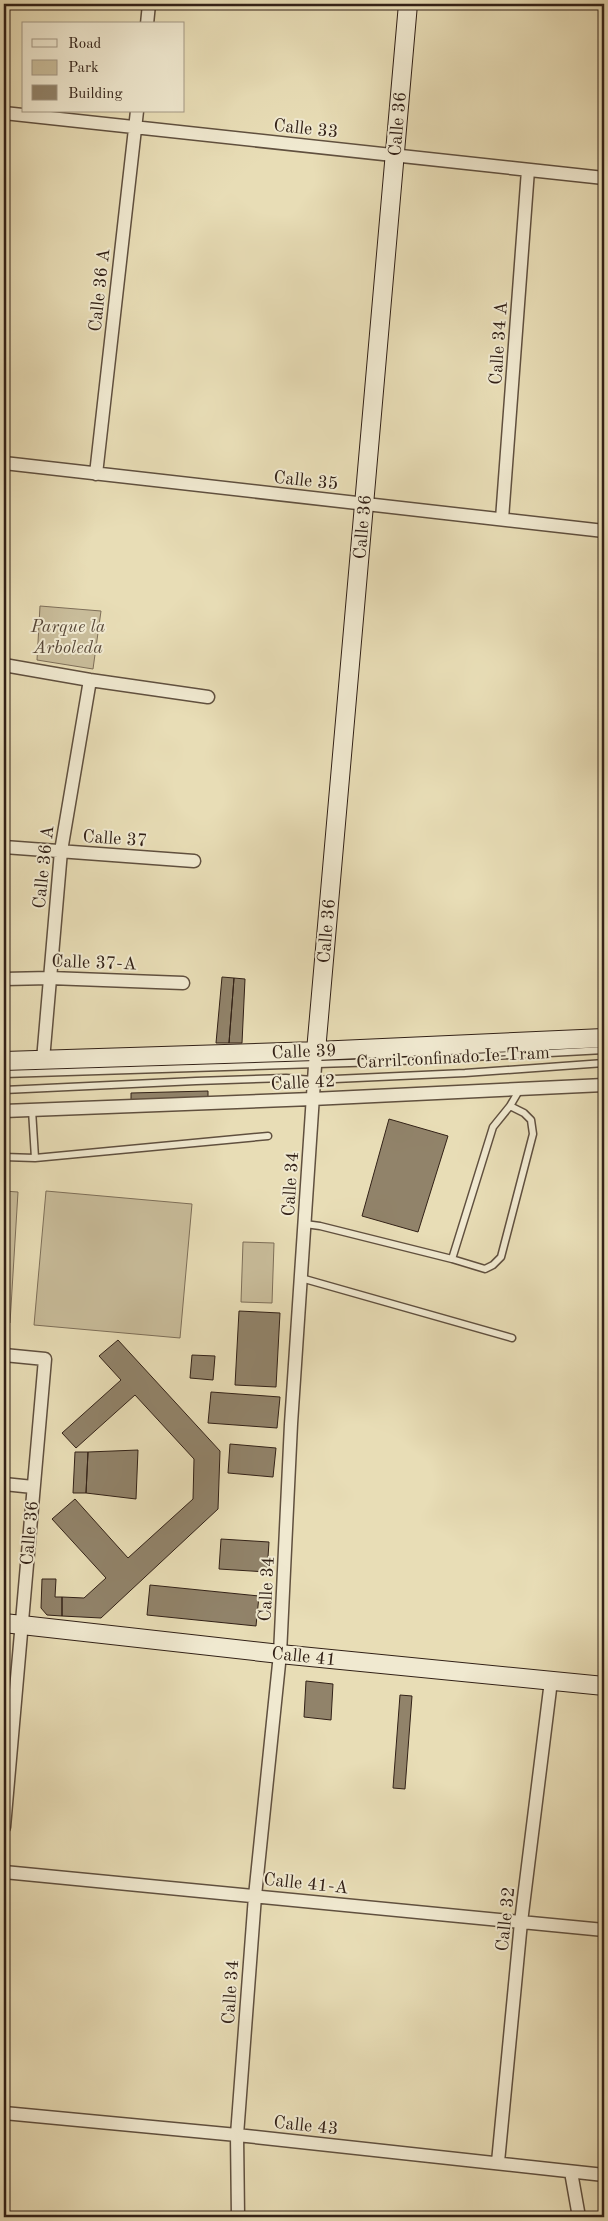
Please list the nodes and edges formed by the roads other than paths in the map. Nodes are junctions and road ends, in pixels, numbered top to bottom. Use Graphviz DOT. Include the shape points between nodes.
graph roads {
  1 [pos="149,4"];
  2 [pos="408,4"];
  3 [pos="147,22"];
  4 [pos="137,112"];
  5 [pos="4,113"];
  6 [pos="135,127"];
  7 [pos="395,155"];
  8 [pos="528,170"];
  9 [pos="604,178"];
  10 [pos="4,463"];
  11 [pos="96,474"];
  12 [pos="364,504"];
  13 [pos="502,519"];
  14 [pos="604,531"];
  15 [pos="4,665"];
  16 [pos="90,680"];
  17 [pos="208,697"];
  18 [pos="4,847"];
  19 [pos="61,851"];
  20 [pos="194,861"];
  21 [pos="50,978"];
  22 [pos="4,979"];
  23 [pos="183,983"];
  24 [pos="604,1038"];
  25 [pos="604,1050"];
  26 [pos="316,1058"];
  27 [pos="43,1060"];
  28 [pos="4,1061"];
  29 [pos="604,1063"];
  30 [pos="4,1074"];
  31 [pos="314,1080"];
  32 [pos="604,1085"];
  33 [pos="521,1088"];
  34 [pos="4,1090"];
  35 [pos="312,1100"];
  36 [pos="510,1106"];
  37 [pos="32,1110"];
  38 [pos="4,1112"];
  39 [pos="268,1136"];
  40 [pos="4,1157"];
  41 [pos="35,1158"];
  42 [pos="305,1224"];
  43 [pos="452,1259"];
  44 [pos="301,1278"];
  45 [pos="512,1338"];
  46 [pos="4,1355"];
  47 [pos="4,1484"];
  48 [pos="33,1487"];
  49 [pos="12,1624"];
  50 [pos="280,1654"];
  51 [pos="551,1681"];
  52 [pos="604,1686"];
  53 [pos="7,1751"];
  54 [pos="4,1827"];
  55 [pos="4,1872"];
  56 [pos="255,1896"];
  57 [pos="521,1922"];
  58 [pos="604,1930"];
  59 [pos="4,2114"];
  60 [pos="237,2135"];
  61 [pos="498,2162"];
  62 [pos="571,2172"];
  63 [pos="604,2175"];
  64 [pos="238,2217"];
  65 [pos="579,2217"];
  1 -- 3 [label="street"];
  2 -- 7 [label="street, Calle 36"];
  4 -- 6 [label="street, Calle 36 A"];
  5 -- 6 [label="street, Calle 33"];
  6 -- 7 [label="street, Calle 33"];
  6 -- 11 [label="street, Calle 36 A"];
  7 -- 8 [label="street, Calle 33"];
  7 -- 12 [label="street, Calle 36"];
  8 -- 9 [label="street, Calle 33"];
  8 -- 13 [label="street, Calle 34 A"];
  10 -- 11 [label="street, Calle 35"];
  11 -- 12 [label="street, Calle 35"];
  12 -- 13 [label="street, Calle 35"];
  12 -- 26 [label="street, Calle 36"];
  13 -- 14 [label="street, Calle 35"];
  15 -- 16 [label="street"];
  16 -- 17 [label="street"];
  16 -- 19 [label="street, Calle 36 A"];
  18 -- 19 [label="street, Calle 37"];
  19 -- 20 [label="street, Calle 37"];
  19 -- 21 [label="street, Calle 36 A"];
  21 -- 22 [label="street, Calle 37-A"];
  21 -- 23 [label="street, Calle 37-A"];
  21 -- 27 [label="street, Calle 36 A"];
  24 -- 26 [label="street, Calle 39"];
  25 -- 26 [label="lane, Carril confinado Ie-Tram"];
  26 -- 27 [label="street, Calle 39"];
  26 -- 30 [label="lane, Carril confinado Ie-Tram"];
  26 -- 31 [label="street, Calle 34"];
  27 -- 28 [label="street, Calle 39"];
  29 -- 31 [label="lane, Carril confinado Ie-Tram"];
  31 -- 34 [label="lane, Carril confinado Ie-Tram" via="266,1079"];
  31 -- 35 [label="street, Calle 34"];
  32 -- 33 [label="street, Calle 42"];
  33 -- 35 [label="street, Calle 42"];
  33 -- 36 [label="lane"];
  35 -- 37 [label="street, Calle 42"];
  35 -- 42 [label="street, Calle 34"];
  36 -- 43 [label="lane" via="493,1127"];
  36 -- 43 [label="lane" via="531,1120 533,1134 501,1257 485,1268"];
  37 -- 38 [label="street, Calle 42"];
  37 -- 41 [label="lane"];
  39 -- 41 [label="lane"];
  40 -- 41 [label="lane"];
  42 -- 43 [label="lane"];
  42 -- 44 [label="street, Calle 34"];
  44 -- 45 [label="lane"];
  44 -- 50 [label="street, Calle 34"];
  46 -- 48 [label="street, Calle 36" via="45,1359"];
  47 -- 48 [label="street"];
  48 -- 49 [label="street, Calle 36"];
  49 -- 50 [label="street, Calle 41"];
  49 -- 53 [label="street, Calle 36"];
  50 -- 51 [label="street, Calle 41"];
  50 -- 56 [label="street, Calle 34"];
  51 -- 52 [label="street, Calle 41"];
  51 -- 57 [label="street, Calle 32"];
  53 -- 54 [label="street, Calle 36"];
  55 -- 56 [label="street, Calle 41-A"];
  56 -- 57 [label="street, Calle 41-A"];
  56 -- 60 [label="street, Calle 34"];
  57 -- 58 [label="street, Calle 41-A"];
  57 -- 61 [label="street, Calle 32"];
  59 -- 60 [label="street, Calle 43"];
  60 -- 61 [label="street, Calle 43"];
  60 -- 64 [label="street, Calle 34"];
  61 -- 62 [label="street, Calle 43"];
  62 -- 63 [label="street, Calle 43"];
  62 -- 65 [label="street"];
}
